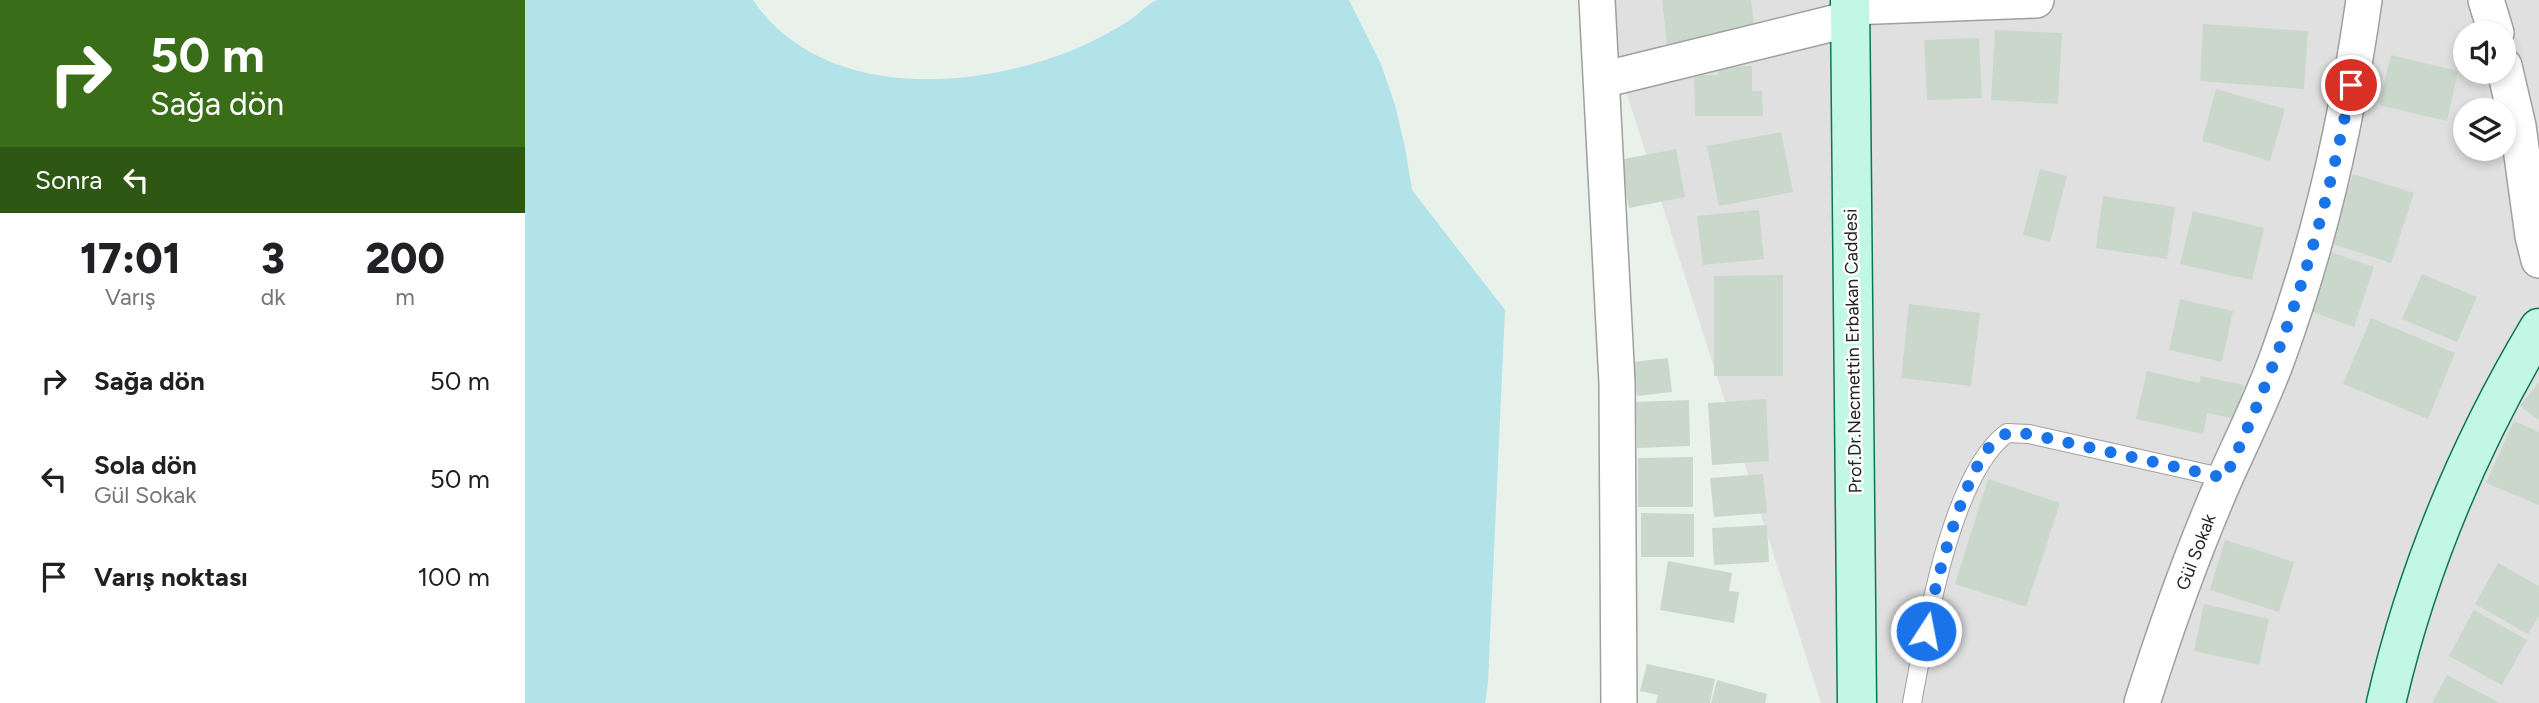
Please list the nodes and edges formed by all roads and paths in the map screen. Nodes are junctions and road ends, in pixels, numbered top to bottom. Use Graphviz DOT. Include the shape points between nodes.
graph roads {
  1 [pos="1597,0"];
  2 [pos="2036,0"];
  3 [pos="2364,0"];
  4 [pos="2486,0"];
  5 [pos="1850,9"];
  6 [pos="2492,21"];
  7 [pos="1602,80"];
  8 [pos="2508,84"];
  9 [pos="2539,260"];
  10 [pos="2539,328"];
  11 [pos="2225,478"];
  12 [pos="1619,703"];
  13 [pos="1857,703"];
  14 [pos="1912,703"];
  15 [pos="2142,703"];
  16 [pos="2386,703"];
  1 -- 7 [label="street"];
  2 -- 5 [label="street"];
  3 -- 11 [label="street, Gül Sokak" via="2322,217 2279,354"];
  4 -- 6 [label="street"];
  5 -- 7 [label="street"];
  5 -- 13 [label="main road, Prof.Dr.Necmettin Erbakan Caddesi"];
  7 -- 12 [label="street" via="1617,383"];
  8 -- 9 [label="street"];
  10 -- 16 [label="main road" via="2504,387 2450,499"];
  11 -- 14 [label="lane" via="2029,434 2007,433 1993,443 1980,462 1933,592"];
  11 -- 15 [label="street, Gül Sokak"];
}
